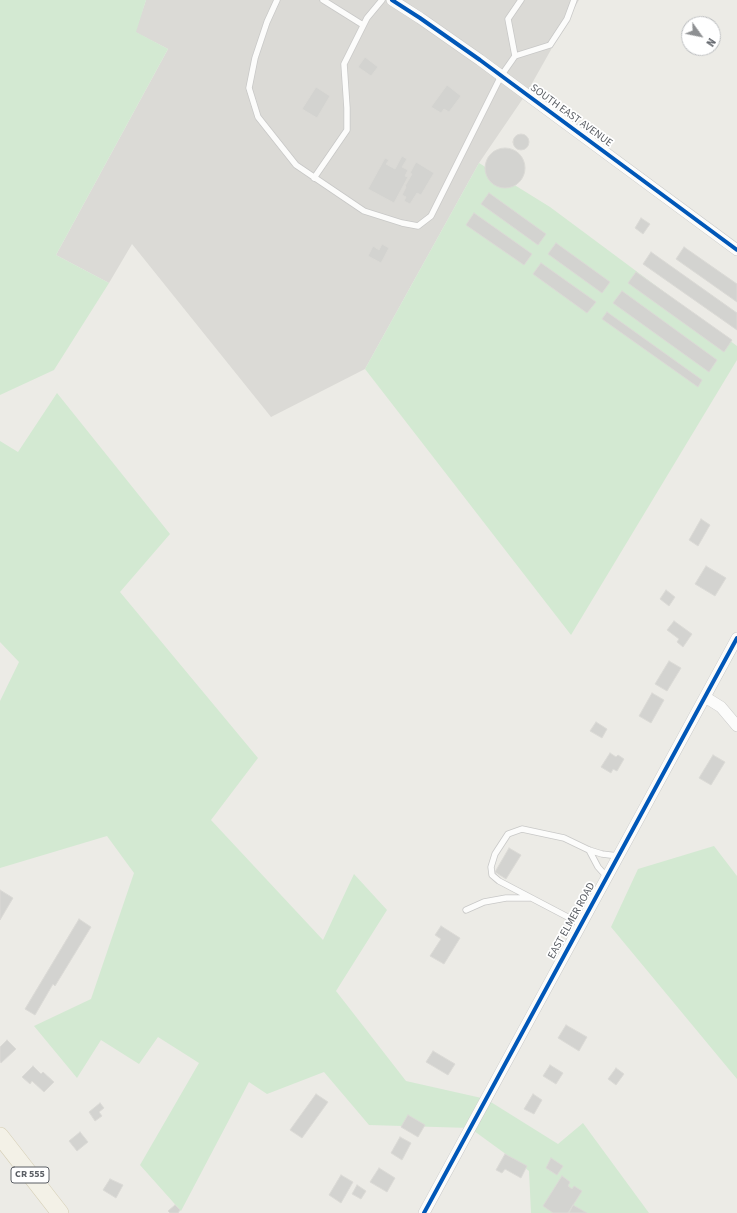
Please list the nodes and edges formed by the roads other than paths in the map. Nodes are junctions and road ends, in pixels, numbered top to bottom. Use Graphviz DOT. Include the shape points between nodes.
graph roads {
  1 [pos="277,0"];
  2 [pos="323,0"];
  3 [pos="382,0"];
  4 [pos="392,0"];
  5 [pos="521,0"];
  6 [pos="574,0"];
  7 [pos="363,25"];
  8 [pos="515,56"];
  9 [pos="501,76"];
  10 [pos="314,178"];
  11 [pos="737,250"];
  12 [pos="737,638"];
  13 [pos="705,696"];
  14 [pos="737,726"];
  15 [pos="589,850"];
  16 [pos="618,856"];
  17 [pos="606,877"];
  18 [pos="532,898"];
  19 [pos="466,910"];
  20 [pos="581,924"];
  21 [pos="0,1136"];
  22 [pos="60,1213"];
  23 [pos="424,1213"];
  1 -- 10 [label="lane" via="255,58 249,88 258,117 296,166"];
  2 -- 7 [label="lane"];
  3 -- 7 [label="lane"];
  4 -- 9 [label="street, SOUTH EAST AVENUE"];
  5 -- 8 [label="lane" via="508,19"];
  6 -- 8 [label="lane" via="567,19 550,45"];
  7 -- 10 [label="lane" via="344,64 347,130"];
  8 -- 9 [label="lane"];
  9 -- 10 [label="lane" via="431,216 418,226 364,211"];
  9 -- 11 [label="street, SOUTH EAST AVENUE"];
  12 -- 13 [label="street, EAST ELMER ROAD"];
  13 -- 14 [label="street" via="721,707"];
  13 -- 16 [label="street, EAST ELMER ROAD"];
  15 -- 16 [label="lane"];
  15 -- 17 [label="lane"];
  15 -- 18 [label="lane" via="564,838 533,831 522,829 508,834 495,854 491,867 492,875"];
  16 -- 17 [label="street, EAST ELMER ROAD"];
  17 -- 20 [label="street, EAST ELMER ROAD"];
  18 -- 19 [label="lane" via="506,898 484,902"];
  18 -- 20 [label="lane"];
  20 -- 23 [label="street, EAST ELMER ROAD"];
  21 -- 22 [label="main road, CR 555"];
}
